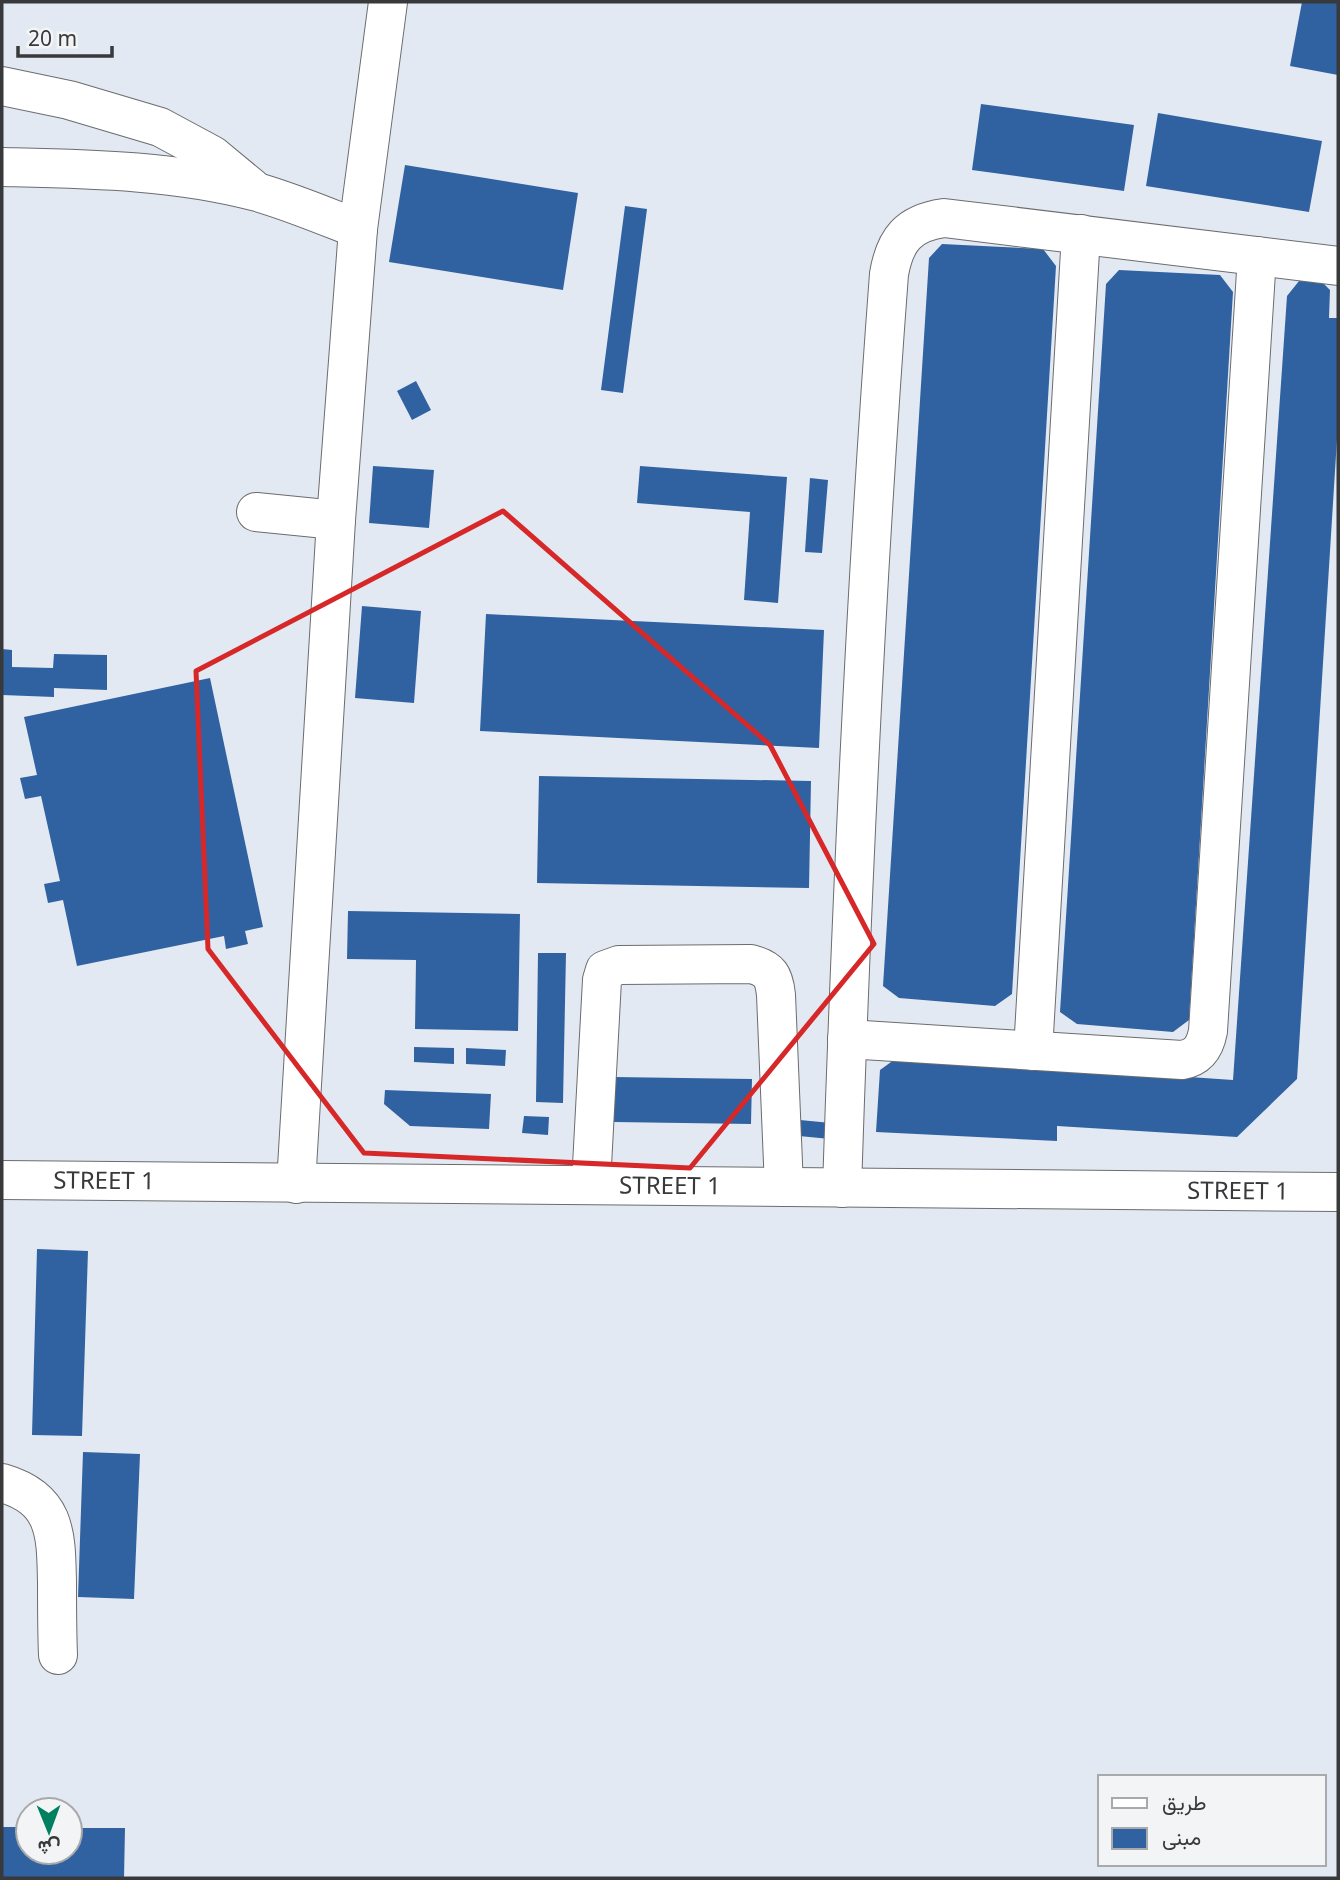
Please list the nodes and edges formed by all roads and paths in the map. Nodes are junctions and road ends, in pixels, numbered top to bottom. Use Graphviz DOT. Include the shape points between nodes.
graph roads {
  1 [pos="388,2"];
  2 [pos="2,86"];
  3 [pos="2,167"];
  4 [pos="259,193"];
  5 [pos="358,229"];
  6 [pos="1081,234"];
  7 [pos="1257,256"];
  8 [pos="1338,266"];
  9 [pos="256,512"];
  10 [pos="336,520"];
  11 [pos="847,1039"];
  12 [pos="1033,1051"];
  13 [pos="2,1180"];
  14 [pos="296,1184"];
  15 [pos="591,1184"];
  16 [pos="784,1187"];
  17 [pos="842,1188"];
  18 [pos="1338,1192"];
  19 [pos="2,1483"];
  20 [pos="58,1655"];
  1 -- 5 [label="street"];
  2 -- 4 [label="street" via="160,127 212,155"];
  3 -- 4 [label="street" via="154,175"];
  4 -- 5 [label="street"];
  5 -- 10 [label="street"];
  6 -- 7 [label="street"];
  6 -- 11 [label="street" via="944,218 926,220 900,239 892,256 872,498"];
  6 -- 12 [label="street"];
  7 -- 8 [label="street"];
  7 -- 12 [label="street" via="1206,1040 1198,1054 1182,1059"];
  9 -- 10 [label="street"];
  10 -- 14 [label="street"];
  11 -- 12 [label="street"];
  11 -- 17 [label="street"];
  13 -- 14 [label="street, STREET 1"];
  14 -- 15 [label="street, STREET 1"];
  15 -- 16 [label="street, STREET 1"];
  15 -- 16 [label="street" via="605,970 619,965 751,964 764,967 775,984"];
  16 -- 17 [label="street, STREET 1"];
  17 -- 18 [label="street, STREET 1"];
  19 -- 20 [label="street" via="36,1500 56,1538"];
}
